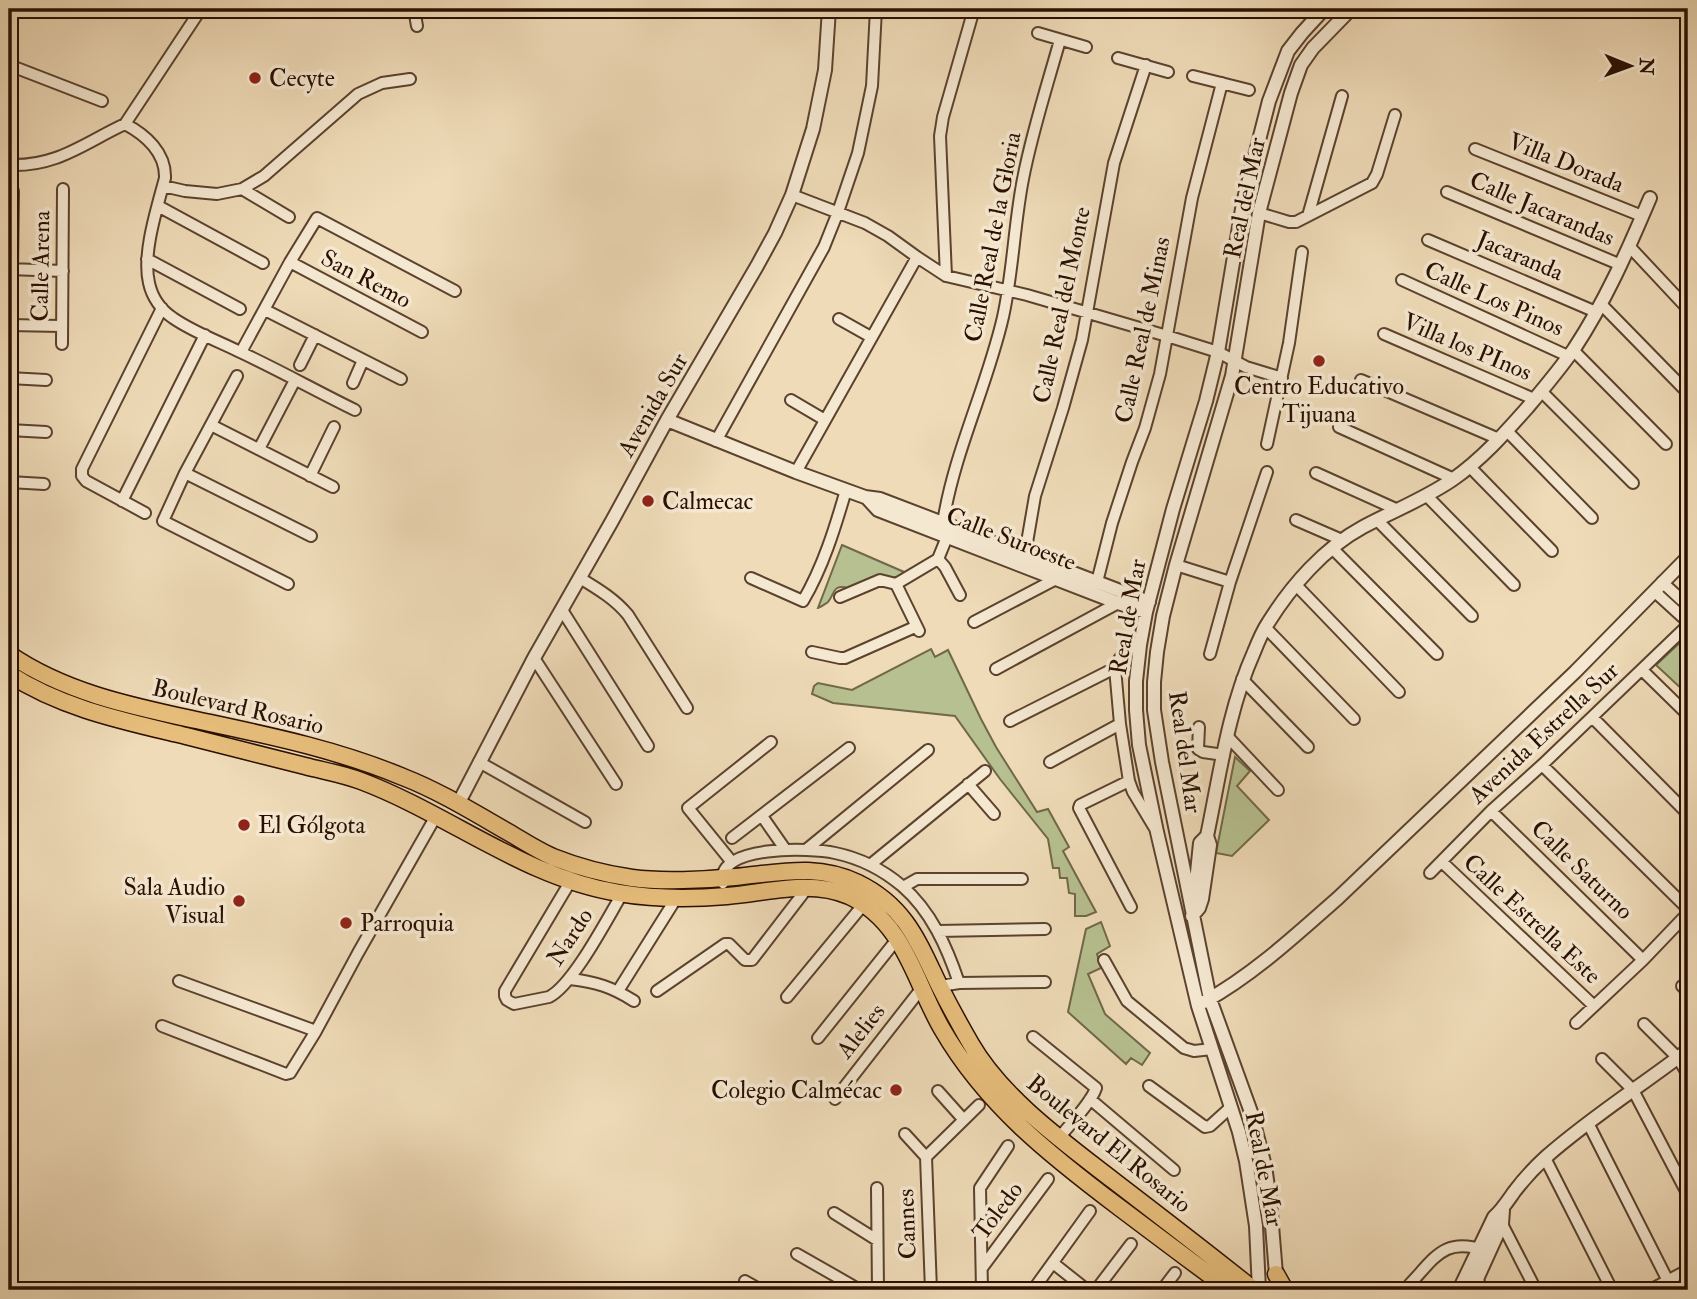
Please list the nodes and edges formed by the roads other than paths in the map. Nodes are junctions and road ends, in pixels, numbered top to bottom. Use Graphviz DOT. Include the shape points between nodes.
graph roads {
  1 [pos="201,9"];
  2 [pos="414,9"];
  3 [pos="829,9"];
  4 [pos="876,9"];
  5 [pos="974,9"];
  6 [pos="1324,9"];
  7 [pos="1351,9"];
  8 [pos="417,26"];
  9 [pos="1038,33"];
  10 [pos="1060,40"];
  11 [pos="1086,47"];
  12 [pos="1118,58"];
  13 [pos="9,65"];
  14 [pos="1146,65"];
  15 [pos="1168,72"];
  16 [pos="1193,76"];
  17 [pos="410,79"];
  18 [pos="1222,83"];
  19 [pos="1249,90"];
  20 [pos="1342,96"];
  21 [pos="102,101"];
  22 [pos="1395,115"];
  23 [pos="125,124"];
  24 [pos="1475,149"];
  25 [pos="9,165"];
  26 [pos="163,186"];
  27 [pos="63,189"];
  28 [pos="242,189"];
  29 [pos="13,191"];
  30 [pos="1447,192"];
  31 [pos="792,195"];
  32 [pos="1650,198"];
  33 [pos="158,206"];
  34 [pos="838,212"];
  35 [pos="1259,213"];
  36 [pos="1308,216"];
  37 [pos="1642,216"];
  38 [pos="289,217"];
  39 [pos="1428,240"];
  40 [pos="1629,246"];
  41 [pos="1302,252"];
  42 [pos="917,257"];
  43 [pos="147,259"];
  44 [pos="290,262"];
  45 [pos="263,263"];
  46 [pos="1620,265"];
  47 [pos="10,269"];
  48 [pos="63,271"];
  49 [pos="946,276"];
  50 [pos="1402,280"];
  51 [pos="1008,290"];
  52 [pos="455,291"];
  53 [pos="162,308"];
  54 [pos="1598,308"];
  55 [pos="240,309"];
  56 [pos="1688,309"];
  57 [pos="265,310"];
  58 [pos="1087,313"];
  59 [pos="839,319"];
  60 [pos="9,325"];
  61 [pos="61,326"];
  62 [pos="422,332"];
  63 [pos="1384,334"];
  64 [pos="205,335"];
  65 [pos="314,335"];
  66 [pos="1167,336"];
  67 [pos="872,337"];
  68 [pos="62,344"];
  69 [pos="241,352"];
  70 [pos="1217,352"];
  71 [pos="1571,353"];
  72 [pos="363,360"];
  73 [pos="1235,361"];
  74 [pos="300,365"];
  75 [pos="237,376"];
  76 [pos="9,378"];
  77 [pos="1282,378"];
  78 [pos="401,379"];
  79 [pos="46,380"];
  80 [pos="295,380"];
  81 [pos="1362,380"];
  82 [pos="353,383"];
  83 [pos="1688,393"];
  84 [pos="1538,395"];
  85 [pos="791,400"];
  86 [pos="355,410"];
  87 [pos="667,420"];
  88 [pos="825,420"];
  89 [pos="211,425"];
  90 [pos="1339,426"];
  91 [pos="334,427"];
  92 [pos="9,430"];
  93 [pos="46,432"];
  94 [pos="1503,435"];
  95 [pos="716,441"];
  96 [pos="1267,444"];
  97 [pos="1666,444"];
  98 [pos="259,449"];
  99 [pos="1469,466"];
  100 [pos="796,472"];
  101 [pos="1267,472"];
  102 [pos="185,473"];
  103 [pos="1316,473"];
  104 [pos="310,476"];
  105 [pos="1454,479"];
  106 [pos="9,482"];
  107 [pos="1633,483"];
  108 [pos="44,484"];
  109 [pos="333,488"];
  110 [pos="846,490"];
  111 [pos="1427,496"];
  112 [pos="865,497"];
  113 [pos="122,501"];
  114 [pos="1398,510"];
  115 [pos="145,513"];
  116 [pos="1592,518"];
  117 [pos="1296,520"];
  118 [pos="1377,520"];
  119 [pos="943,523"];
  120 [pos="311,536"];
  121 [pos="947,537"];
  122 [pos="1337,544"];
  123 [pos="1552,551"];
  124 [pos="1025,554"];
  125 [pos="1688,557"];
  126 [pos="938,559"];
  127 [pos="1176,565"];
  128 [pos="580,578"];
  129 [pos="751,578"];
  130 [pos="1056,579"];
  131 [pos="1097,582"];
  132 [pos="1230,582"];
  133 [pos="289,584"];
  134 [pos="896,584"];
  135 [pos="1296,585"];
  136 [pos="1514,586"];
  137 [pos="1658,586"];
  138 [pos="960,595"];
  139 [pos="840,597"];
  140 [pos="1118,603"];
  141 [pos="1688,606"];
  142 [pos="1147,607"];
  143 [pos="562,610"];
  144 [pos="1472,616"];
  145 [pos="974,622"];
  146 [pos="1688,623"];
  147 [pos="1265,627"];
  148 [pos="1140,645"];
  149 [pos="812,652"];
  150 [pos="9,654"];
  151 [pos="1210,654"];
  152 [pos="1437,654"];
  153 [pos="534,658"];
  154 [pos="1115,668"];
  155 [pos="996,669"];
  156 [pos="1642,670"];
  157 [pos="9,674"];
  158 [pos="1242,680"];
  159 [pos="1399,692"];
  160 [pos="687,708"];
  161 [pos="1688,715"];
  162 [pos="1592,717"];
  163 [pos="1354,719"];
  164 [pos="1010,721"];
  165 [pos="1120,724"];
  166 [pos="1199,727"];
  167 [pos="1227,737"];
  168 [pos="771,742"];
  169 [pos="648,746"];
  170 [pos="1308,747"];
  171 [pos="849,748"];
  172 [pos="928,750"];
  173 [pos="1224,755"];
  174 [pos="353,758"];
  175 [pos="479,762"];
  176 [pos="1050,762"];
  177 [pos="1542,765"];
  178 [pos="985,771"];
  179 [pos="346,777"];
  180 [pos="1129,780"];
  181 [pos="616,784"];
  182 [pos="968,784"];
  183 [pos="1278,790"];
  184 [pos="458,804"];
  185 [pos="1492,811"];
  186 [pos="994,814"];
  187 [pos="1688,814"];
  188 [pos="436,816"];
  189 [pos="762,816"];
  190 [pos="585,822"];
  191 [pos="1157,832"];
  192 [pos="732,838"];
  193 [pos="785,849"];
  194 [pos="807,849"];
  195 [pos="731,861"];
  196 [pos="1442,862"];
  197 [pos="870,865"];
  198 [pos="1430,873"];
  199 [pos="722,878"];
  200 [pos="1022,879"];
  201 [pos="570,881"];
  202 [pos="808,887"];
  203 [pos="903,887"];
  204 [pos="622,894"];
  205 [pos="727,896"];
  206 [pos="677,897"];
  207 [pos="863,905"];
  208 [pos="1131,907"];
  209 [pos="1192,909"];
  210 [pos="1688,911"];
  211 [pos="1179,921"];
  212 [pos="1045,929"];
  213 [pos="938,931"];
  214 [pos="898,938"];
  215 [pos="1104,960"];
  216 [pos="1643,960"];
  217 [pos="570,979"];
  218 [pos="179,981"];
  219 [pos="1045,982"];
  220 [pos="959,983"];
  221 [pos="940,986"];
  222 [pos="921,989"];
  223 [pos="618,991"];
  224 [pos="657,992"];
  225 [pos="787,997"];
  226 [pos="1210,999"];
  227 [pos="634,1001"];
  228 [pos="1198,1006"];
  229 [pos="1594,1006"];
  230 [pos="1576,1023"];
  231 [pos="1644,1024"];
  232 [pos="162,1026"];
  233 [pos="316,1031"];
  234 [pos="1033,1037"];
  235 [pos="818,1038"];
  236 [pos="1212,1049"];
  237 [pos="1683,1054"];
  238 [pos="1602,1059"];
  239 [pos="1688,1075"];
  240 [pos="1149,1086"];
  241 [pos="1633,1090"];
  242 [pos="938,1091"];
  243 [pos="835,1099"];
  244 [pos="1090,1099"];
  245 [pos="978,1105"];
  246 [pos="1231,1107"];
  247 [pos="963,1119"];
  248 [pos="1588,1123"];
  249 [pos="905,1134"];
  250 [pos="1059,1138"];
  251 [pos="1008,1146"];
  252 [pos="926,1157"];
  253 [pos="1545,1158"];
  254 [pos="1174,1170"];
  255 [pos="1048,1179"];
  256 [pos="877,1188"];
  257 [pos="1688,1195"];
  258 [pos="1090,1211"];
  259 [pos="834,1213"];
  260 [pos="1499,1217"];
  261 [pos="877,1240"];
  262 [pos="1131,1244"];
  263 [pos="1484,1250"];
  264 [pos="797,1254"];
  265 [pos="1053,1263"];
  266 [pos="982,1268"];
  267 [pos="1688,1270"];
  268 [pos="1175,1273"];
  269 [pos="1276,1274"];
  270 [pos="745,1281"];
  271 [pos="1668,1281"];
  272 [pos="1409,1285"];
  273 [pos="1477,1287"];
  274 [pos="761,1290"];
  275 [pos="860,1290"];
  276 [pos="878,1290"];
  277 [pos="930,1290"];
  278 [pos="982,1290"];
  279 [pos="1033,1290"];
  280 [pos="1087,1290"];
  281 [pos="1096,1290"];
  282 [pos="1162,1290"];
  283 [pos="1230,1290"];
  284 [pos="1257,1290"];
  285 [pos="1285,1290"];
  286 [pos="1460,1290"];
  287 [pos="1536,1290"];
  288 [pos="1612,1290"];
  289 [pos="1650,1290"];
  1 -- 23 [label="street"];
  2 -- 8 [label="street"];
  3 -- 31 [label="street, Avenida Sur" via="820,101"];
  4 -- 34 [label="street" via="872,86 858,153"];
  5 -- 49 [label="street" via="940,136"];
  6 -- 70 [label="street, Real de Mar" via="1288,51 1269,101 1243,203"];
  7 -- 35 [label="street, Real del Mar" via="1301,65"];
  9 -- 10 [label="street"];
  10 -- 11 [label="street"];
  10 -- 51 [label="street, Calle Real de la Gloria" via="1022,181"];
  12 -- 14 [label="street"];
  13 -- 21 [label="street"];
  14 -- 15 [label="street"];
  14 -- 58 [label="street, Calle Real del Monte" via="1114,163"];
  16 -- 18 [label="street"];
  17 -- 28 [label="street" via="382,83 358,94 264,176"];
  18 -- 19 [label="street"];
  18 -- 66 [label="street, Calle Real de Minas" via="1192,198"];
  20 -- 36 [label="street"];
  22 -- 36 [label="street" via="1371,183"];
  23 -- 25 [label="street" via="55,160"];
  23 -- 26 [label="street" via="139,131 162,157"];
  24 -- 37 [label="street, Villa Dorada"];
  26 -- 28 [label="street" via="217,194"];
  26 -- 33 [label="street"];
  27 -- 48 [label="street, Calle Arena"];
  28 -- 38 [label="street"];
  29 -- 47 [label="street"];
  30 -- 46 [label="street, Calle Jacarandas"];
  31 -- 34 [label="street"];
  31 -- 87 [label="street, Avenida Sur" via="757,266"];
  32 -- 37 [label="street"];
  33 -- 43 [label="street"];
  33 -- 45 [label="street"];
  34 -- 42 [label="street" via="877,230"];
  34 -- 95 [label="street" via="824,247"];
  35 -- 36 [label="street" via="1293,222"];
  35 -- 73 [label="street, Real del Mar"];
  37 -- 40 [label="street"];
  39 -- 54 [label="street, Jacaranda"];
  40 -- 46 [label="street"];
  40 -- 56 [label="street"];
  41 -- 77 [label="street"];
  42 -- 49 [label="street"];
  42 -- 67 [label="street"];
  43 -- 53 [label="street" via="149,284"];
  43 -- 55 [label="street"];
  44 -- 52 [label="street" via="317,219"];
  44 -- 57 [label="street"];
  44 -- 62 [label="street, San Remo"];
  46 -- 54 [label="street"];
  47 -- 48 [label="street"];
  48 -- 61 [label="street, Calle Arena"];
  49 -- 51 [label="street"];
  50 -- 71 [label="street, Calle Los Pinos"];
  51 -- 58 [label="street"];
  51 -- 119 [label="street, Calle Real de la Gloria"];
  53 -- 64 [label="street"];
  53 -- 113 [label="street" via="82,469 86,481"];
  54 -- 71 [label="street"];
  54 -- 83 [label="street"];
  57 -- 65 [label="street"];
  57 -- 69 [label="street"];
  58 -- 66 [label="street"];
  58 -- 124 [label="street, Calle Real del Monte" via="1035,496"];
  59 -- 67 [label="street"];
  60 -- 61 [label="street"];
  61 -- 68 [label="street, Calle Arena"];
  63 -- 84 [label="street, Villa los PInos"];
  64 -- 69 [label="street"];
  64 -- 113 [label="street"];
  65 -- 72 [label="street"];
  65 -- 74 [label="street"];
  66 -- 70 [label="street"];
  66 -- 131 [label="street, Calle Real de Minas" via="1154,397"];
  67 -- 88 [label="street"];
  69 -- 80 [label="street"];
  70 -- 73 [label="street"];
  70 -- 142 [label="street, Real de Mar"];
  71 -- 84 [label="street"];
  71 -- 97 [label="street"];
  72 -- 78 [label="street"];
  72 -- 82 [label="street"];
  73 -- 77 [label="street"];
  73 -- 127 [label="street, Real del Mar"];
  75 -- 89 [label="street"];
  76 -- 79 [label="street"];
  77 -- 96 [label="street"];
  80 -- 86 [label="street"];
  80 -- 98 [label="street"];
  81 -- 94 [label="street"];
  84 -- 94 [label="street"];
  84 -- 107 [label="street"];
  85 -- 88 [label="street"];
  87 -- 95 [label="street, Calle Suroeste"];
  87 -- 128 [label="street, Avenida Sur"];
  88 -- 100 [label="street"];
  89 -- 98 [label="street"];
  89 -- 102 [label="street"];
  90 -- 105 [label="street"];
  91 -- 104 [label="street"];
  92 -- 93 [label="street"];
  94 -- 99 [label="street"];
  94 -- 116 [label="street"];
  95 -- 100 [label="street, Calle Suroeste"];
  98 -- 104 [label="street"];
  99 -- 105 [label="street"];
  99 -- 123 [label="street"];
  100 -- 110 [label="street, Calle Suroeste"];
  101 -- 132 [label="street"];
  102 -- 120 [label="street"];
  102 -- 133 [label="street" via="163,520"];
  103 -- 114 [label="street"];
  104 -- 109 [label="street"];
  105 -- 111 [label="street"];
  106 -- 108 [label="street"];
  110 -- 112 [label="street, Calle Suroeste"];
  110 -- 129 [label="street" via="831,541 803,601"];
  111 -- 114 [label="street"];
  111 -- 136 [label="street"];
  112 -- 119 [label="street, Calle Suroeste"];
  112 -- 121 [label="street, Calle Suroeste" via="878,510"];
  113 -- 115 [label="street"];
  114 -- 118 [label="street"];
  117 -- 122 [label="street"];
  118 -- 122 [label="street"];
  118 -- 144 [label="street"];
  119 -- 124 [label="street, Calle Suroeste"];
  121 -- 126 [label="street"];
  121 -- 130 [label="street, Calle Suroeste"];
  122 -- 135 [label="street"];
  122 -- 152 [label="street"];
  124 -- 131 [label="street, Calle Suroeste"];
  125 -- 137 [label="street"];
  126 -- 134 [label="street"];
  126 -- 138 [label="street"];
  127 -- 132 [label="street"];
  127 -- 209 [label="street, Real del Mar" via="1157,652 1154,710"];
  128 -- 143 [label="street, Avenida Sur"];
  128 -- 160 [label="street" via="619,603"];
  130 -- 140 [label="street, Calle Suroeste"];
  130 -- 145 [label="street"];
  131 -- 142 [label="street, Calle Suroeste"];
  132 -- 151 [label="street"];
  134 -- 139 [label="street" via="880,580"];
  134 -- 149 [label="street" via="917,629 845,658"];
  135 -- 147 [label="street"];
  135 -- 159 [label="street"];
  137 -- 141 [label="street"];
  137 -- 146 [label="street"];
  137 -- 226 [label="street" via="1575,672 1338,898"];
  140 -- 142 [label="street, Calle Suroeste"];
  140 -- 155 [label="street"];
  142 -- 148 [label="street, Real de Mar"];
  143 -- 153 [label="street, Avenida Sur"];
  143 -- 169 [label="street"];
  146 -- 156 [label="street, Avenida Estrella Sur"];
  147 -- 158 [label="street"];
  147 -- 163 [label="street"];
  148 -- 154 [label="street" via="1126,650"];
  148 -- 191 [label="street, Real de Mar" via="1136,681 1139,745"];
  150 -- 174 [label="main road, Boulevard Rosario" via="80,690 129,705"];
  153 -- 175 [label="street, Avenida Sur"];
  153 -- 181 [label="street"];
  154 -- 164 [label="street"];
  154 -- 165 [label="street"];
  156 -- 161 [label="street"];
  156 -- 162 [label="street, Avenida Estrella Sur"];
  157 -- 179 [label="main road, Boulevard Rosario" via="49,696 114,719"];
  158 -- 167 [label="street"];
  158 -- 170 [label="street"];
  162 -- 177 [label="street, Avenida Estrella Sur"];
  162 -- 187 [label="street"];
  165 -- 176 [label="street"];
  165 -- 180 [label="street"];
  166 -- 173 [label="street" via="1198,749"];
  167 -- 173 [label="street"];
  167 -- 183 [label="street"];
  168 -- 195 [label="street" via="688,808"];
  171 -- 189 [label="street"];
  172 -- 194 [label="street"];
  173 -- 209 [label="street" via="1207,836 1210,845 1202,900"];
  174 -- 179 [label="main road"];
  174 -- 184 [label="main road, Boulevard Rosario"];
  175 -- 184 [label="street, Avenida Sur"];
  175 -- 190 [label="street"];
  177 -- 185 [label="street, Avenida Estrella Sur"];
  177 -- 210 [label="street"];
  178 -- 182 [label="street"];
  179 -- 188 [label="main road, Boulevard Rosario"];
  180 -- 191 [label="street"];
  180 -- 208 [label="street" via="1080,806"];
  182 -- 186 [label="street"];
  182 -- 197 [label="street"];
  184 -- 199 [label="main road, Boulevard El Rosario" via="575,865 634,878"];
  185 -- 196 [label="street, Avenida Estrella Sur"];
  185 -- 216 [label="street, Calle Saturno"];
  188 -- 201 [label="main road, Boulevard El Rosario"];
  188 -- 233 [label="street"];
  189 -- 192 [label="street"];
  189 -- 193 [label="street"];
  191 -- 211 [label="street, Real de Mar"];
  193 -- 194 [label="street"];
  193 -- 195 [label="street"];
  194 -- 197 [label="street"];
  195 -- 199 [label="street"];
  196 -- 198 [label="street, Avenida Estrella Sur"];
  196 -- 229 [label="street, Calle Estrella Este"];
  197 -- 203 [label="street"];
  199 -- 205 [label="street"];
  199 -- 221 [label="main road, Boulevard El Rosario" via="814,870 864,886 887,901 908,925"];
  200 -- 203 [label="street" via="917,878"];
  201 -- 204 [label="main road, Boulevard El Rosario"];
  201 -- 217 [label="street, Nardo" via="505,996 514,1004 549,997"];
  202 -- 205 [label="main road, Boulevard El Rosario"];
  202 -- 207 [label="main road, Boulevard El Rosario" via="836,892"];
  202 -- 224 [label="street" via="752,960 745,960 725,944"];
  203 -- 213 [label="street"];
  204 -- 206 [label="main road, Boulevard El Rosario"];
  204 -- 217 [label="street, Nardo"];
  205 -- 206 [label="main road, Boulevard El Rosario"];
  206 -- 223 [label="street"];
  207 -- 214 [label="main road, Boulevard El Rosario"];
  207 -- 225 [label="street"];
  209 -- 211 [label="street"];
  209 -- 226 [label="street, Real del Mar"];
  210 -- 216 [label="street"];
  211 -- 228 [label="street, Real de Mar"];
  212 -- 213 [label="street"];
  213 -- 220 [label="street"];
  214 -- 222 [label="main road, Boulevard El Rosario"];
  214 -- 235 [label="street"];
  215 -- 236 [label="street" via="1137,1009 1189,1051"];
  216 -- 229 [label="street"];
  217 -- 223 [label="street"];
  218 -- 233 [label="street"];
  219 -- 220 [label="street"];
  220 -- 221 [label="street"];
  221 -- 250 [label="main road, Boulevard El Rosario" via="989,1071"];
  222 -- 243 [label="street, Alelies"];
  222 -- 283 [label="main road, Boulevard El Rosario" via="956,1052 1004,1111 1061,1164"];
  223 -- 227 [label="street"];
  226 -- 228 [label="street"];
  226 -- 269 [label="street, Real del Mar" via="1251,1112 1265,1166"];
  228 -- 236 [label="street, Real de Mar"];
  229 -- 230 [label="street"];
  231 -- 237 [label="street"];
  232 -- 233 [label="street" via="286,1073"];
  234 -- 244 [label="street" via="1094,1086"];
  236 -- 246 [label="street, Real de Mar"];
  237 -- 239 [label="street"];
  237 -- 241 [label="street"];
  238 -- 241 [label="street"];
  240 -- 246 [label="street" via="1205,1127"];
  241 -- 248 [label="street"];
  241 -- 257 [label="street"];
  242 -- 247 [label="street"];
  244 -- 250 [label="street"];
  244 -- 254 [label="street"];
  245 -- 247 [label="street, Cannes"];
  246 -- 284 [label="street, Real de Mar" via="1251,1186"];
  247 -- 252 [label="street, Cannes"];
  248 -- 253 [label="street"];
  248 -- 271 [label="street"];
  249 -- 252 [label="street, Cannes"];
  250 -- 284 [label="main road, Boulevard El Rosario"];
  251 -- 266 [label="street" via="980,1188"];
  252 -- 277 [label="street, Cannes"];
  253 -- 260 [label="street" via="1514,1192"];
  253 -- 288 [label="street"];
  255 -- 266 [label="street, Toledo"];
  256 -- 261 [label="street"];
  258 -- 265 [label="street"];
  259 -- 261 [label="street"];
  260 -- 263 [label="street"];
  260 -- 287 [label="street"];
  261 -- 276 [label="street"];
  262 -- 281 [label="street"];
  263 -- 272 [label="street" via="1458,1245 1443,1249"];
  263 -- 273 [label="street"];
  263 -- 286 [label="street"];
  264 -- 275 [label="street"];
  265 -- 279 [label="street"];
  265 -- 280 [label="street"];
  266 -- 278 [label="street"];
  267 -- 271 [label="street"];
  268 -- 282 [label="street"];
  269 -- 285 [label="main road"];
  270 -- 274 [label="street"];
  271 -- 289 [label="street"];
}
